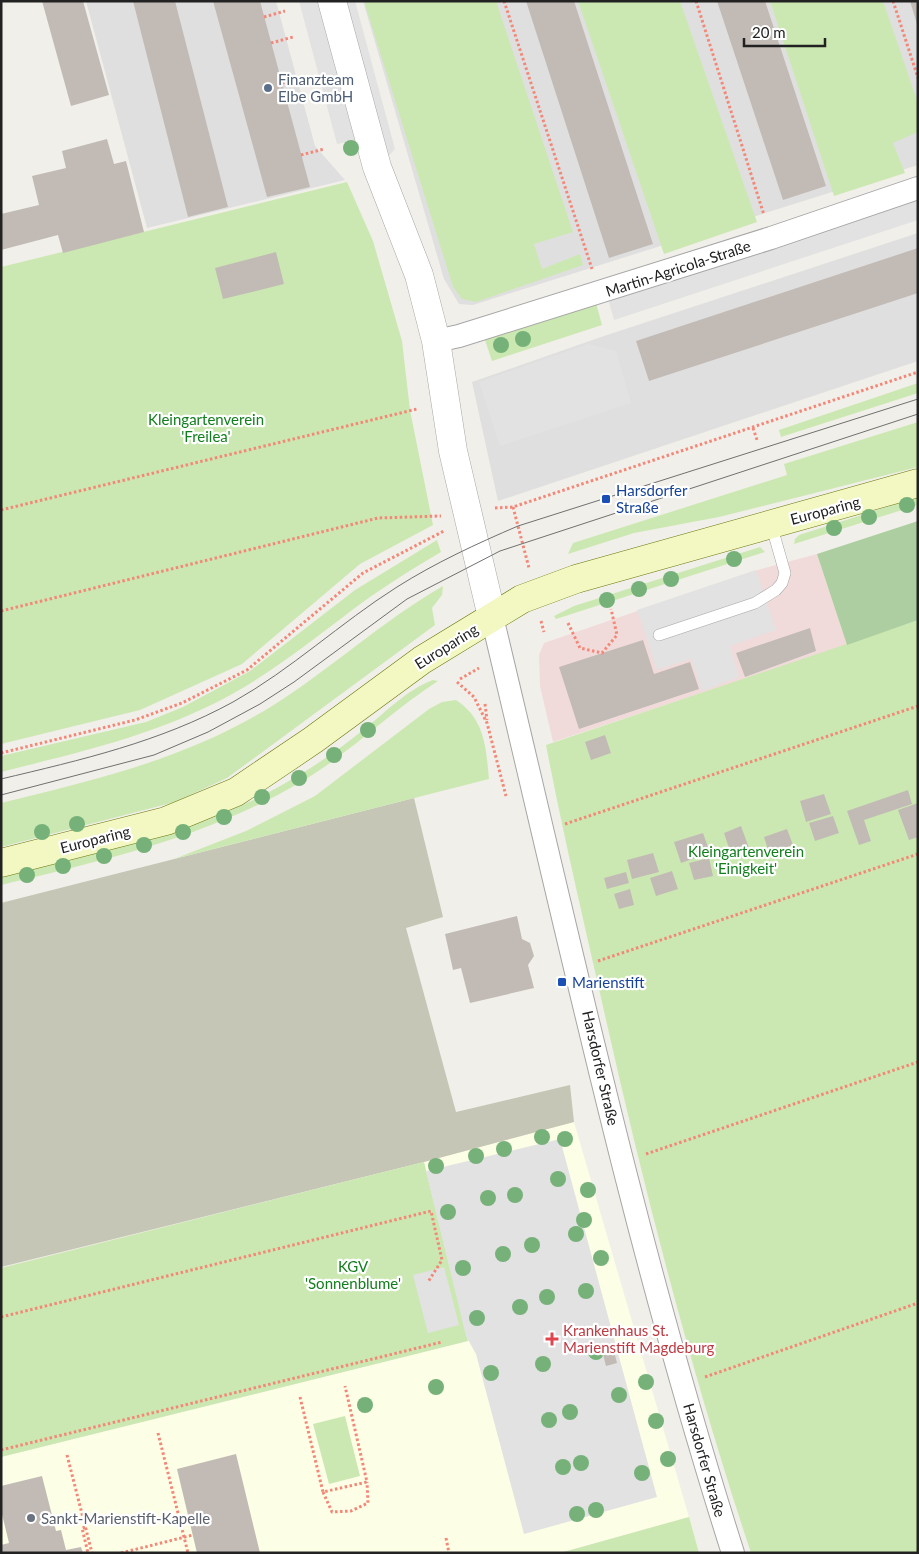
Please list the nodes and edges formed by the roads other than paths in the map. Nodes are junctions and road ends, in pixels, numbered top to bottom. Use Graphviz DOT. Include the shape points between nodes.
graph roads {
  1 [pos="332,1"];
  2 [pos="918,188"];
  3 [pos="436,341"];
  4 [pos="918,483"];
  5 [pos="772,524"];
  6 [pos="492,617"];
  7 [pos="658,635"];
  8 [pos="1,863"];
  9 [pos="733,1553"];
  1 -- 3 [label="street, Harsdorfer Straße" via="377,167 414,258"];
  2 -- 3 [label="street, Martin-Agricola-Straße" via="600,293"];
  3 -- 6 [label="street, Harsdorfer Straße" via="453,451"];
  4 -- 5 [label="main road, Europaring"];
  5 -- 6 [label="main road, Europaring" via="543,590"];
  5 -- 7 [label="lane" via="785,573 776,590 756,603"];
  6 -- 8 [label="main road, Europaring" via="415,665 297,752 236,792 166,821"];
  6 -- 9 [label="street, Harsdorfer Straße" via="623,1162"];
}
